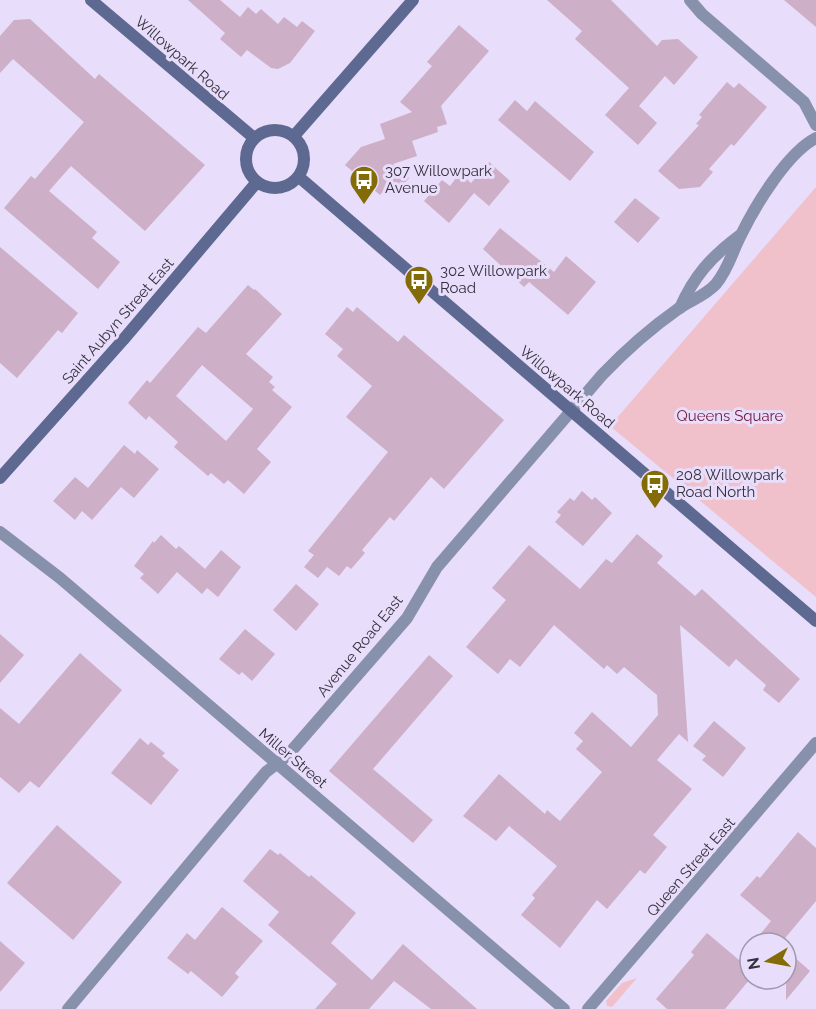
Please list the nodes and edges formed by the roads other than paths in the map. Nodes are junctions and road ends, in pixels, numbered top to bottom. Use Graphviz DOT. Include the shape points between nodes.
graph roads {
  1 [pos="91,0"];
  2 [pos="412,0"];
  3 [pos="690,0"];
  4 [pos="816,125"];
  5 [pos="294,136"];
  6 [pos="254,138"];
  7 [pos="816,138"];
  8 [pos="299,177"];
  9 [pos="256,182"];
  10 [pos="740,235"];
  11 [pos="680,308"];
  12 [pos="573,411"];
  13 [pos="0,478"];
  14 [pos="0,532"];
  15 [pos="816,621"];
  16 [pos="816,743"];
  17 [pos="277,764"];
  18 [pos="68,1009"];
  19 [pos="564,1009"];
  20 [pos="588,1009"];
  1 -- 6 [label="main road, Willowpark Road"];
  2 -- 5 [label="main road"];
  3 -- 4 [label="street" via="804,102"];
  5 -- 6 [label="main road" via="271,130"];
  5 -- 8 [label="main road" via="304,158"];
  6 -- 9 [label="main road" via="247,165"];
  7 -- 10 [label="street, Avenue Road East" via="782,168"];
  8 -- 9 [label="main road" via="292,184 274,188"];
  8 -- 12 [label="main road, Willowpark Road"];
  9 -- 13 [label="main road, Saint Aubyn Street East"];
  10 -- 11 [label="street, Avenue Road East" via="701,270"];
  10 -- 11 [label="street, Avenue Road East" via="730,263 716,283 704,296"];
  11 -- 12 [label="street, Avenue Road East" via="626,351"];
  12 -- 15 [label="main road, Willowpark Road"];
  12 -- 17 [label="street, Avenue Road East" via="437,567 406,618"];
  14 -- 17 [label="street, Miller Street" via="60,578"];
  16 -- 20 [label="street, Queen Street East"];
  17 -- 18 [label="street, Avenue Road East" via="266,772"];
  17 -- 19 [label="street, Miller Street"];
}
